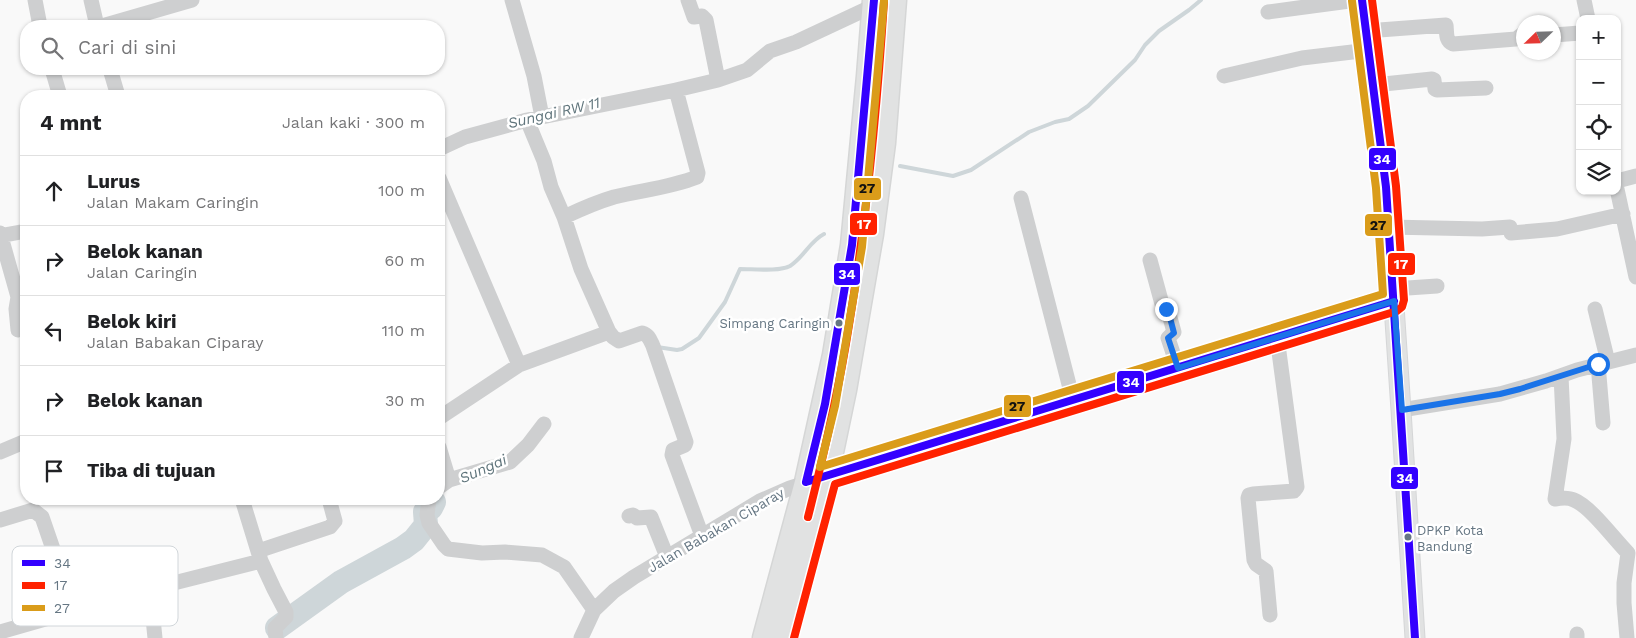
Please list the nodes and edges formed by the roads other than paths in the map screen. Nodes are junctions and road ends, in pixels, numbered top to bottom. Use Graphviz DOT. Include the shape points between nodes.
graph roads {
  1 [pos="35,0"];
  2 [pos="91,0"];
  3 [pos="192,0"];
  4 [pos="512,0"];
  5 [pos="688,0"];
  6 [pos="895,0"];
  7 [pos="906,0"];
  8 [pos="1357,0"];
  9 [pos="1362,0"];
  10 [pos="1584,0"];
  11 [pos="874,3"];
  12 [pos="1268,12"];
  13 [pos="1587,15"];
  14 [pos="39,20"];
  15 [pos="96,20"];
  16 [pos="119,20"];
  17 [pos="1366,31"];
  18 [pos="1576,32"];
  19 [pos="1561,34"];
  20 [pos="1516,39"];
  21 [pos="1369,50"];
  22 [pos="54,75"];
  23 [pos="112,75"];
  24 [pos="1224,76"];
  25 [pos="718,80"];
  26 [pos="1374,85"];
  27 [pos="1486,88"];
  28 [pos="58,90"];
  29 [pos="116,90"];
  30 [pos="676,90"];
  31 [pos="534,118"];
  32 [pos="445,146"];
  33 [pos="1636,176"];
  34 [pos="1621,180"];
  35 [pos="445,192"];
  36 [pos="1618,195"];
  37 [pos="1021,198"];
  38 [pos="1623,214"];
  39 [pos="564,217"];
  40 [pos="1389,227"];
  41 [pos="20,231"];
  42 [pos="0,235"];
  43 [pos="1634,251"];
  44 [pos="1150,260"];
  45 [pos="1636,277"];
  46 [pos="1437,286"];
  47 [pos="1394,295"];
  48 [pos="1595,310"];
  49 [pos="858,314"];
  50 [pos="18,330"];
  51 [pos="608,332"];
  52 [pos="1277,337"];
  53 [pos="1636,355"];
  54 [pos="1603,363"];
  55 [pos="519,366"];
  56 [pos="1178,368"];
  57 [pos="1561,376"];
  58 [pos="1073,400"];
  59 [pos="1402,410"];
  60 [pos="445,414"];
  61 [pos="1603,423"];
  62 [pos="544,424"];
  63 [pos="20,444"];
  64 [pos="0,452"];
  65 [pos="817,479"];
  66 [pos="445,484"];
  67 [pos="244,505"];
  68 [pos="331,505"];
  69 [pos="428,505"];
  70 [pos="629,516"];
  71 [pos="0,520"];
  72 [pos="702,536"];
  73 [pos="52,546"];
  74 [pos="1632,552"];
  75 [pos="260,556"];
  76 [pos="667,557"];
  77 [pos="178,581"];
  78 [pos="594,610"];
  79 [pos="1270,615"];
  80 [pos="20,626"];
  81 [pos="1630,630"];
  82 [pos="0,632"];
  83 [pos="276,638"];
  84 [pos="581,638"];
  85 [pos="764,638"];
  86 [pos="784,638"];
  87 [pos="1414,638"];
  1 -- 14 [label="street"];
  2 -- 15 [label="street"];
  3 -- 16 [label="street"];
  4 -- 31 [label="street" via="534,76"];
  5 -- 25 [label="street" via="694,17 702,16 706,20"];
  6 -- 49 [label="highway" via="884,143"];
  7 -- 49 [label="highway" via="883,236 876,275"];
  8 -- 12 [label="street"];
  9 -- 17 [label="main road"];
  10 -- 13 [label="street"];
  11 -- 25 [label="street" via="796,42 770,51 747,70"];
  11 -- 65 [label="highway" via="852,245 826,395"];
  17 -- 20 [label="street" via="1446,25 1450,43"];
  17 -- 21 [label="main road"];
  18 -- 19 [label="street"];
  21 -- 24 [label="street" via="1302,58"];
  21 -- 26 [label="main road"];
  22 -- 28 [label="street"];
  23 -- 29 [label="street"];
  25 -- 30 [label="street"];
  26 -- 27 [label="street" via="1432,79 1437,90"];
  26 -- 40 [label="main road"];
  30 -- 31 [label="street"];
  30 -- 39 [label="street" via="697,177 666,188 615,197"];
  31 -- 32 [label="street"];
  31 -- 39 [label="street" via="551,187"];
  33 -- 34 [label="street"];
  35 -- 55 [label="street"];
  36 -- 38 [label="street"];
  37 -- 58 [label="street"];
  38 -- 40 [label="street" via="1530,232 1511,233 1510,227"];
  38 -- 43 [label="street"];
  39 -- 51 [label="street" via="581,269"];
  40 -- 47 [label="main road"];
  41 -- 42 [label="street"];
  42 -- 50 [label="street" via="16,285"];
  43 -- 45 [label="street"];
  44 -- 56 [label="street" via="1162,304 1174,332 1168,338"];
  46 -- 47 [label="street, Jalan Babakan Ciparay"];
  47 -- 52 [label="street, Jalan Babakan Ciparay"];
  47 -- 59 [label="main road"];
  48 -- 54 [label="street"];
  49 -- 65 [label="highway" via="845,390"];
  51 -- 55 [label="street"];
  51 -- 72 [label="street" via="619,341 642,333 650,338 686,442 673,450 672,455"];
  52 -- 56 [label="street, Jalan Babakan Ciparay"];
  52 -- 79 [label="street" via="1297,487 1294,491 1253,494 1248,498 1254,560 1266,571"];
  53 -- 54 [label="street"];
  54 -- 57 [label="street"];
  54 -- 61 [label="street"];
  55 -- 60 [label="street"];
  56 -- 58 [label="street, Jalan Babakan Ciparay"];
  57 -- 59 [label="street" via="1500,394"];
  57 -- 74 [label="street" via="1564,439 1555,499 1575,500 1615,540"];
  58 -- 65 [label="street, Jalan Babakan Ciparay"];
  59 -- 87 [label="main road"];
  62 -- 66 [label="street" via="510,462"];
  63 -- 64 [label="street"];
  65 -- 72 [label="street, Jalan Babakan Ciparay" via="766,498"];
  65 -- 85 [label="highway"];
  65 -- 86 [label="highway" via="796,596"];
  67 -- 75 [label="street"];
  68 -- 75 [label="street" via="335,521 330,527"];
  69 -- 78 [label="street" via="429,523 448,548 542,555 564,567"];
  70 -- 76 [label="street" via="651,517"];
  71 -- 73 [label="street" via="33,510 42,517"];
  72 -- 76 [label="street, Jalan Babakan Ciparay"];
  74 -- 81 [label="street" via="1624,590"];
  75 -- 77 [label="street"];
  75 -- 83 [label="street" via="286,612 286,618 275,628"];
  76 -- 78 [label="street, Jalan Babakan Ciparay" via="628,582"];
  78 -- 84 [label="street, Jalan Babakan Ciparay"];
  80 -- 82 [label="street"];
}
